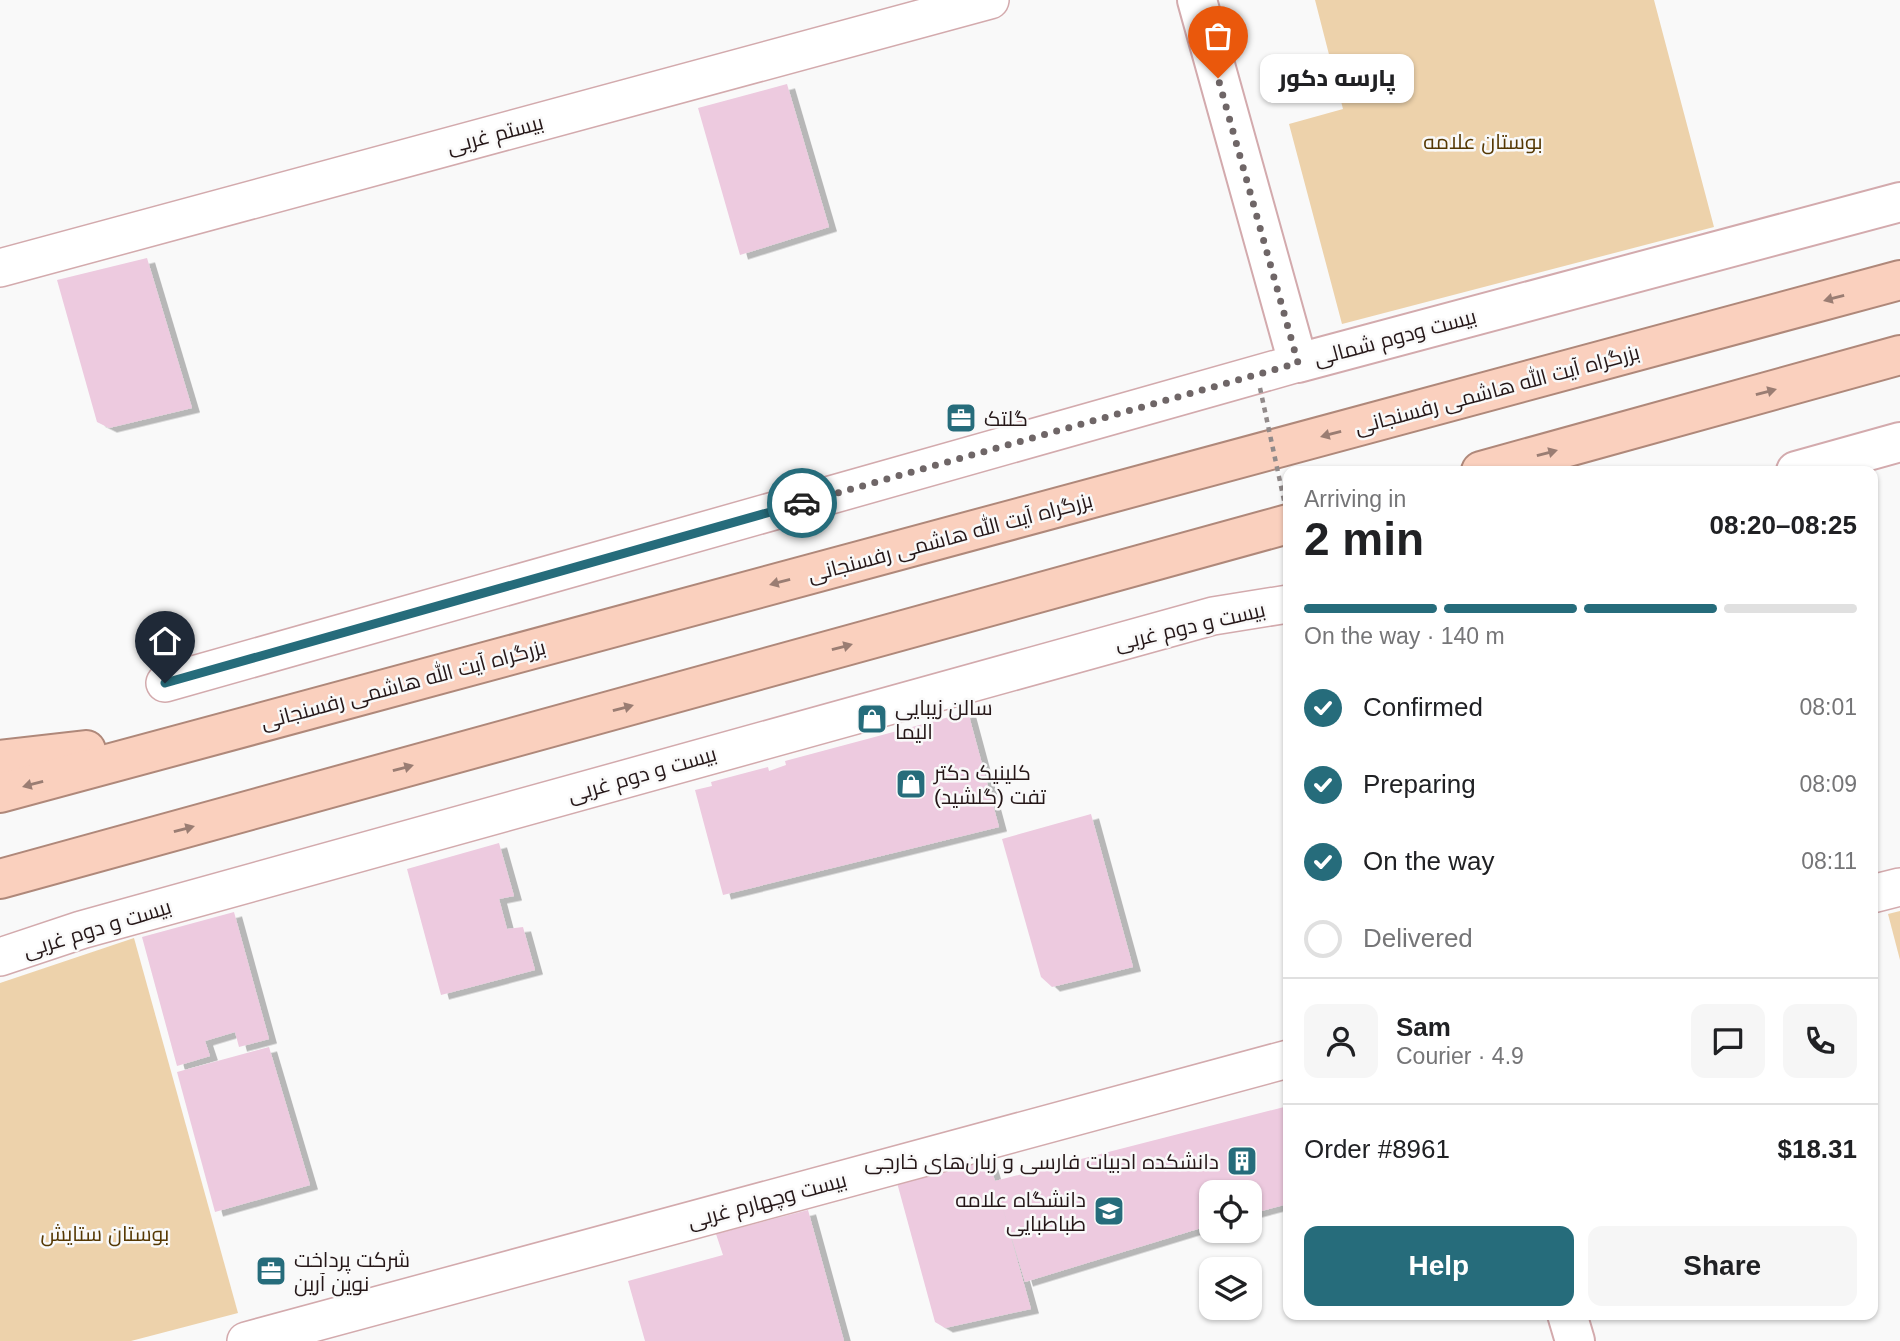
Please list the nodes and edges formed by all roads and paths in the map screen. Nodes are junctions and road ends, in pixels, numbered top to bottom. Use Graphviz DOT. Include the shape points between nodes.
graph roads {
  1 [pos="990,0"];
  2 [pos="1197,0"];
  3 [pos="1900,202"];
  4 [pos="0,268"];
  5 [pos="1900,280"];
  6 [pos="1900,355"];
  7 [pos="1298,363"];
  8 [pos="1260,388"];
  9 [pos="1900,442"];
  10 [pos="1499,466"];
  11 [pos="1814,466"];
  12 [pos="1283,496"];
  13 [pos="1283,525"];
  14 [pos="1283,605"];
  15 [pos="165,683"];
  16 [pos="217,734"];
  17 [pos="0,760"];
  18 [pos="0,793"];
  19 [pos="144,840"];
  20 [pos="0,878"];
  21 [pos="1900,887"];
  22 [pos="1878,892"];
  23 [pos="0,903"];
  24 [pos="0,957"];
  25 [pos="1283,1060"];
  26 [pos="1569,1320"];
  27 [pos="246,1341"];
  28 [pos="1575,1341"];
  1 -- 4 [label="street, بیستم غربی"];
  2 -- 7 [label="street"];
  3 -- 7 [label="street, بیست ودوم شمالی"];
  5 -- 16 [label="highway, بزرگراه آیت الله هاشمی رفسنجانی, one-way"];
  10 -- 6 [label="highway, one-way"];
  7 -- 15 [label="street, بیست ودوم شمالی"];
  8 -- 12 [label="path, bridge"];
  9 -- 11 [label="street"];
  19 -- 13 [label="highway, one-way"];
  14 -- 24 [label="street, بیست و دوم غربی" via="1213,616 81,930"];
  16 -- 17 [label="highway"];
  16 -- 18 [label="highway, بزرگراه آیت الله هاشمی رفسنجانی, one-way"];
  19 -- 20 [label="highway"];
  19 -- 23 [label="highway"];
  21 -- 22 [label="street"];
  25 -- 27 [label="street, بیست وچهارم غربی"];
  26 -- 28 [label="street"];
}
